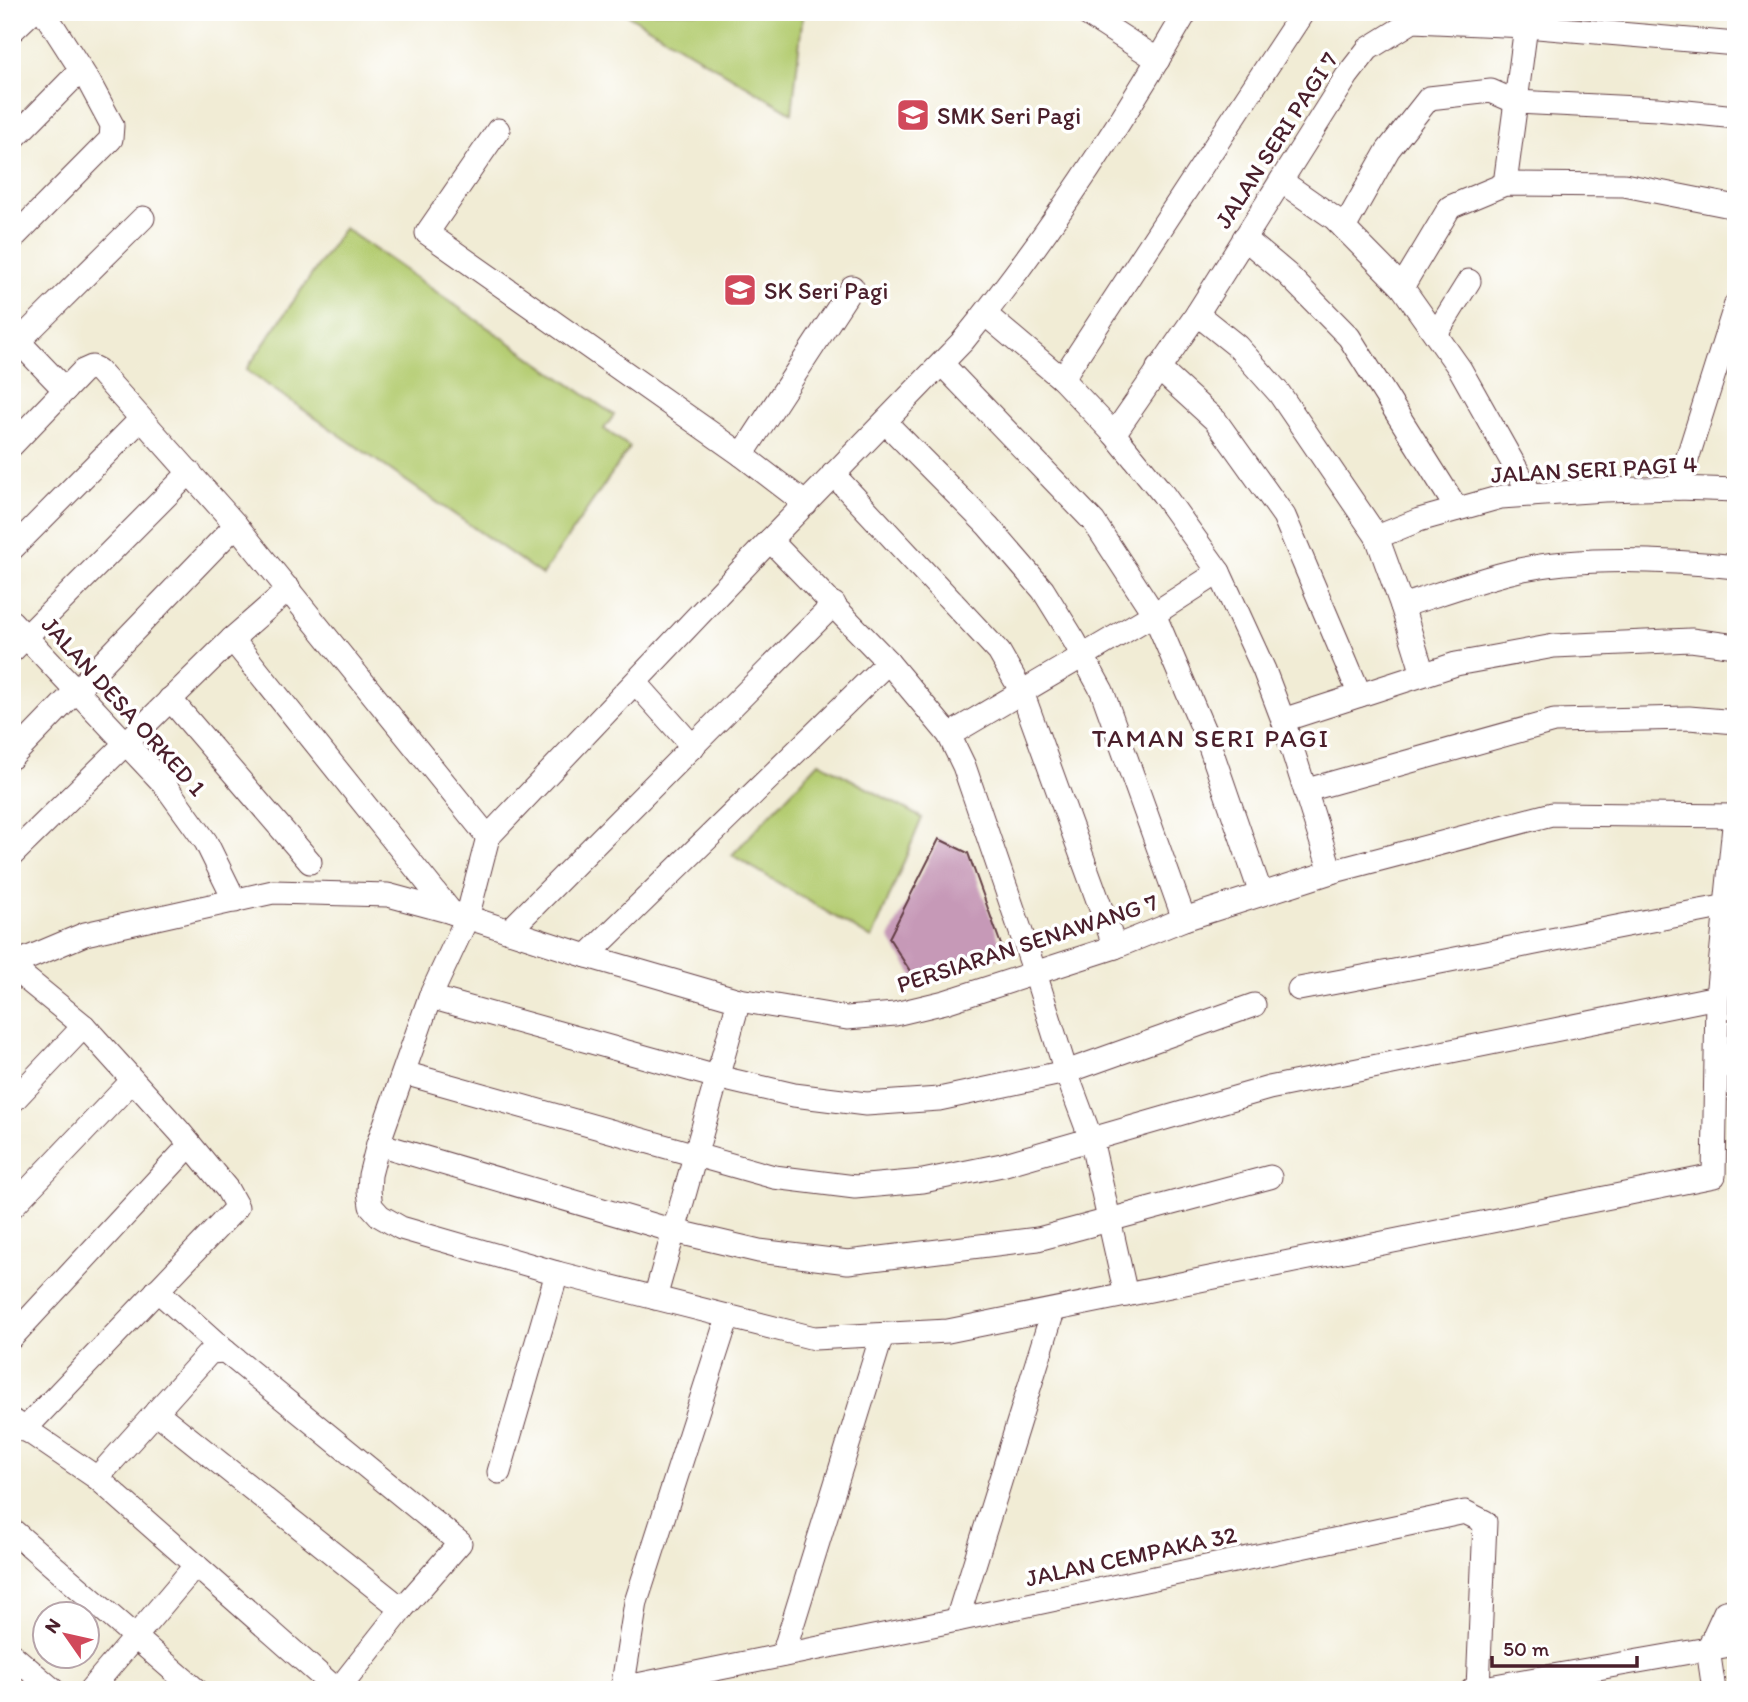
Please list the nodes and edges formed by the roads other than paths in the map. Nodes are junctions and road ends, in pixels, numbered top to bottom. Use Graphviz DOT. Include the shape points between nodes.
graph roads {
  1 [pos="32,12"];
  2 [pos="44,12"];
  3 [pos="1084,12"];
  4 [pos="1186,12"];
  5 [pos="1303,12"];
  6 [pos="1405,17"];
  7 [pos="1533,22"];
  8 [pos="12,31"];
  9 [pos="1736,44"];
  10 [pos="1158,60"];
  11 [pos="81,69"];
  12 [pos="1516,102"];
  13 [pos="1736,117"];
  14 [pos="498,130"];
  15 [pos="12,140"];
  16 [pos="1281,181"];
  17 [pos="1505,184"];
  18 [pos="1736,207"];
  19 [pos="143,218"];
  20 [pos="1344,228"];
  21 [pos="1244,238"];
  22 [pos="12,239"];
  23 [pos="1469,281"];
  24 [pos="852,287"];
  25 [pos="1402,287"];
  26 [pos="1736,304"];
  27 [pos="985,314"];
  28 [pos="1196,314"];
  29 [pos="1436,334"];
  30 [pos="15,345"];
  31 [pos="942,364"];
  32 [pos="1158,368"];
  33 [pos="1062,379"];
  34 [pos="65,390"];
  35 [pos="141,419"];
  36 [pos="885,422"];
  37 [pos="1114,434"];
  38 [pos="12,445"];
  39 [pos="742,456"];
  40 [pos="190,472"];
  41 [pos="833,474"];
  42 [pos="1678,488"];
  43 [pos="1736,490"];
  44 [pos="1531,495"];
  45 [pos="806,503"];
  46 [pos="1457,509"];
  47 [pos="236,525"];
  48 [pos="1377,537"];
  49 [pos="770,540"];
  50 [pos="12,549"];
  51 [pos="1736,567"];
  52 [pos="1219,572"];
  53 [pos="289,589"];
  54 [pos="834,604"];
  55 [pos="1402,606"];
  56 [pos="1154,614"];
  57 [pos="17,637"];
  58 [pos="232,639"];
  59 [pos="1736,646"];
  60 [pos="1083,656"];
  61 [pos="888,662"];
  62 [pos="1423,674"];
  63 [pos="636,683"];
  64 [pos="76,690"];
  65 [pos="1021,692"];
  66 [pos="1360,695"];
  67 [pos="170,699"];
  68 [pos="1283,720"];
  69 [pos="1736,722"];
  70 [pos="949,735"];
  71 [pos="127,744"];
  72 [pos="693,747"];
  73 [pos="12,757"];
  74 [pos="1307,790"];
  75 [pos="1735,816"];
  76 [pos="488,837"];
  77 [pos="12,855"];
  78 [pos="310,862"];
  79 [pos="1733,865"];
  80 [pos="1331,873"];
  81 [pos="1261,894"];
  82 [pos="235,901"];
  83 [pos="1727,906"];
  84 [pos="459,915"];
  85 [pos="1184,919"];
  86 [pos="509,931"];
  87 [pos="1115,947"];
  88 [pos="587,956"];
  89 [pos="13,968"];
  90 [pos="1035,973"];
  91 [pos="1299,989"];
  92 [pos="430,997"];
  93 [pos="1717,997"];
  94 [pos="738,1000"];
  95 [pos="1254,1005"];
  96 [pos="84,1026"];
  97 [pos="1066,1072"];
  98 [pos="404,1073"];
  99 [pos="717,1077"];
  100 [pos="132,1081"];
  101 [pos="12,1102"];
  102 [pos="1091,1139"];
  103 [pos="378,1144"];
  104 [pos="190,1145"];
  105 [pos="695,1156"];
  106 [pos="1270,1177"];
  107 [pos="12,1207"];
  108 [pos="1109,1219"];
  109 [pos="674,1231"];
  110 [pos="557,1273"];
  111 [pos="157,1290"];
  112 [pos="1126,1295"];
  113 [pos="654,1298"];
  114 [pos="1053,1311"];
  115 [pos="728,1316"];
  116 [pos="881,1335"];
  117 [pos="12,1337"];
  118 [pos="225,1351"];
  119 [pos="156,1412"];
  120 [pos="18,1425"];
  121 [pos="499,1472"];
  122 [pos="97,1478"];
  123 [pos="12,1530"];
  124 [pos="195,1565"];
  125 [pos="402,1609"];
  126 [pos="1736,1610"];
  127 [pos="957,1620"];
  128 [pos="135,1636"];
  129 [pos="1736,1644"];
  130 [pos="1708,1649"];
  131 [pos="12,1655"];
  132 [pos="783,1655"];
  133 [pos="622,1689"];
  134 [pos="1481,1689"];
  135 [pos="53,1690"];
  136 [pos="90,1690"];
  137 [pos="197,1690"];
  138 [pos="337,1690"];
  139 [pos="1714,1690"];
  1 -- 8 [label="street"];
  2 -- 11 [label="street"];
  3 -- 10 [label="street"];
  4 -- 10 [label="street"];
  5 -- 33 [label="street"];
  6 -- 7 [label="street, JALAN SERI PAGI 7"];
  6 -- 16 [label="street, JALAN SERI PAGI 7" via="1368,49 1347,76"];
  7 -- 9 [label="street, JALAN SERI PAGI 7"];
  7 -- 12 [label="street"];
  10 -- 27 [label="street" via="1079,183"];
  11 -- 15 [label="street"];
  11 -- 22 [label="street" via="112,125 111,139"];
  12 -- 13 [label="street"];
  12 -- 17 [label="street"];
  12 -- 20 [label="street" via="1490,91 1429,98 1388,150"];
  14 -- 39 [label="street" via="427,233"];
  16 -- 20 [label="street"];
  16 -- 21 [label="street, JALAN SERI PAGI 7"];
  17 -- 18 [label="street" via="1624,185"];
  17 -- 25 [label="street" via="1450,207"];
  19 -- 30 [label="street"];
  20 -- 25 [label="street"];
  21 -- 28 [label="street, JALAN SERI PAGI 7"];
  21 -- 46 [label="street" via="1349,337"];
  23 -- 29 [label="street"];
  24 -- 39 [label="street"];
  25 -- 29 [label="street"];
  26 -- 42 [label="street"];
  27 -- 31 [label="street"];
  27 -- 33 [label="street"];
  28 -- 32 [label="street, JALAN SERI PAGI 7"];
  28 -- 48 [label="street" via="1237,346 1279,393"];
  29 -- 44 [label="street"];
  30 -- 34 [label="street"];
  31 -- 36 [label="street"];
  31 -- 56 [label="street" via="1094,522"];
  32 -- 37 [label="street, JALAN SERI PAGI 7"];
  32 -- 66 [label="street" via="1216,422 1284,516"];
  33 -- 37 [label="street"];
  34 -- 35 [label="street" via="83,370 92,367"];
  34 -- 38 [label="street"];
  35 -- 40 [label="street"];
  35 -- 50 [label="street"];
  36 -- 41 [label="street"];
  36 -- 60 [label="street" via="988,526 1043,590"];
  37 -- 52 [label="street"];
  39 -- 45 [label="street"];
  40 -- 47 [label="street"];
  40 -- 57 [label="street"];
  41 -- 45 [label="street"];
  41 -- 65 [label="street" via="999,652"];
  42 -- 43 [label="street, JALAN SERI PAGI 4"];
  42 -- 44 [label="street, JALAN SERI PAGI 4"];
  44 -- 46 [label="street, JALAN SERI PAGI 4"];
  45 -- 49 [label="street"];
  46 -- 48 [label="street, JALAN SERI PAGI 4"];
  47 -- 53 [label="street"];
  47 -- 64 [label="street"];
  48 -- 55 [label="street"];
  49 -- 54 [label="street"];
  49 -- 63 [label="street"];
  51 -- 55 [label="street" via="1680,562 1579,563 1516,570"];
  52 -- 56 [label="street"];
  52 -- 68 [label="street"];
  53 -- 58 [label="street"];
  53 -- 76 [label="street"];
  54 -- 61 [label="street"];
  54 -- 72 [label="street"];
  55 -- 62 [label="street"];
  56 -- 60 [label="street"];
  56 -- 81 [label="street" via="1206,738"];
  57 -- 64 [label="street, JALAN DESA ORKED 1"];
  58 -- 67 [label="street"];
  58 -- 84 [label="street"];
  59 -- 62 [label="street" via="1691,639 1554,646"];
  60 -- 65 [label="street"];
  60 -- 85 [label="street" via="1102,691"];
  61 -- 70 [label="street"];
  61 -- 88 [label="street"];
  62 -- 66 [label="street"];
  63 -- 72 [label="street"];
  63 -- 76 [label="street"];
  64 -- 71 [label="street, JALAN DESA ORKED 1"];
  64 -- 73 [label="street"];
  65 -- 70 [label="street"];
  65 -- 87 [label="street"];
  66 -- 68 [label="street"];
  67 -- 71 [label="street"];
  67 -- 78 [label="street"];
  68 -- 74 [label="street"];
  69 -- 74 [label="street" via="1689,718 1554,721"];
  70 -- 90 [label="street" via="964,766"];
  71 -- 77 [label="street"];
  71 -- 82 [label="street, JALAN DESA ORKED 1" via="164,784 206,842"];
  72 -- 86 [label="street"];
  74 -- 80 [label="street"];
  75 -- 79 [label="street"];
  75 -- 80 [label="street, PERSIARAN SENAWANG 7" via="1552,814"];
  76 -- 84 [label="street"];
  79 -- 83 [label="street"];
  80 -- 81 [label="street, PERSIARAN SENAWANG 7"];
  81 -- 85 [label="street, PERSIARAN SENAWANG 7"];
  82 -- 84 [label="street, PERSIARAN SENAWANG 7" via="273,892 388,895"];
  82 -- 89 [label="street, PERSIARAN SENAWANG 7" via="85,934"];
  83 -- 91 [label="street"];
  83 -- 93 [label="street"];
  84 -- 86 [label="street, PERSIARAN SENAWANG 7"];
  84 -- 92 [label="street"];
  85 -- 87 [label="street, PERSIARAN SENAWANG 7"];
  86 -- 88 [label="street, PERSIARAN SENAWANG 7"];
  87 -- 90 [label="street, PERSIARAN SENAWANG 7"];
  88 -- 94 [label="street, PERSIARAN SENAWANG 7"];
  89 -- 96 [label="street"];
  90 -- 94 [label="street, PERSIARAN SENAWANG 7" via="895,1014 846,1017"];
  90 -- 97 [label="street"];
  92 -- 98 [label="street"];
  92 -- 99 [label="street"];
  93 -- 102 [label="street" via="1269,1088"];
  93 -- 112 [label="street" via="1714,1176"];
  94 -- 99 [label="street"];
  95 -- 97 [label="street"];
  96 -- 100 [label="street"];
  96 -- 101 [label="street"];
  97 -- 99 [label="street" via="939,1099 866,1104 794,1095"];
  97 -- 102 [label="street"];
  98 -- 103 [label="street"];
  98 -- 105 [label="street"];
  99 -- 105 [label="street"];
  100 -- 104 [label="street"];
  100 -- 107 [label="street"];
  102 -- 105 [label="street" via="1002,1165 923,1181 855,1187 774,1177"];
  102 -- 108 [label="street"];
  103 -- 109 [label="street"];
  103 -- 110 [label="street" via="369,1191 371,1206 380,1216 401,1228"];
  104 -- 111 [label="street" via="237,1207"];
  104 -- 117 [label="street"];
  105 -- 109 [label="street"];
  106 -- 108 [label="street"];
  108 -- 109 [label="street" via="1038,1239 848,1262 759,1251"];
  108 -- 112 [label="street"];
  109 -- 113 [label="street"];
  110 -- 113 [label="street"];
  110 -- 121 [label="street"];
  111 -- 118 [label="street"];
  111 -- 120 [label="street"];
  112 -- 114 [label="street"];
  113 -- 115 [label="street"];
  114 -- 116 [label="street" via="948,1331"];
  114 -- 127 [label="street"];
  115 -- 116 [label="street" via="814,1338"];
  115 -- 133 [label="street" via="636,1602"];
  116 -- 132 [label="street"];
  118 -- 119 [label="street" via="209,1352"];
  118 -- 125 [label="street" via="460,1543"];
  119 -- 122 [label="street"];
  119 -- 125 [label="street"];
  120 -- 122 [label="street"];
  122 -- 124 [label="street"];
  123 -- 128 [label="street"];
  124 -- 128 [label="street"];
  124 -- 138 [label="street"];
  125 -- 138 [label="street"];
  126 -- 130 [label="street" via="1725,1612"];
  127 -- 132 [label="street, JALAN CEMPAKA 32"];
  127 -- 134 [label="street, JALAN CEMPAKA 32" via="1465,1512 1485,1522"];
  128 -- 136 [label="street"];
  128 -- 137 [label="street"];
  129 -- 130 [label="street"];
  130 -- 134 [label="street"];
  130 -- 139 [label="street"];
  131 -- 135 [label="street"];
  132 -- 133 [label="street, JALAN CEMPAKA 32"];
}
